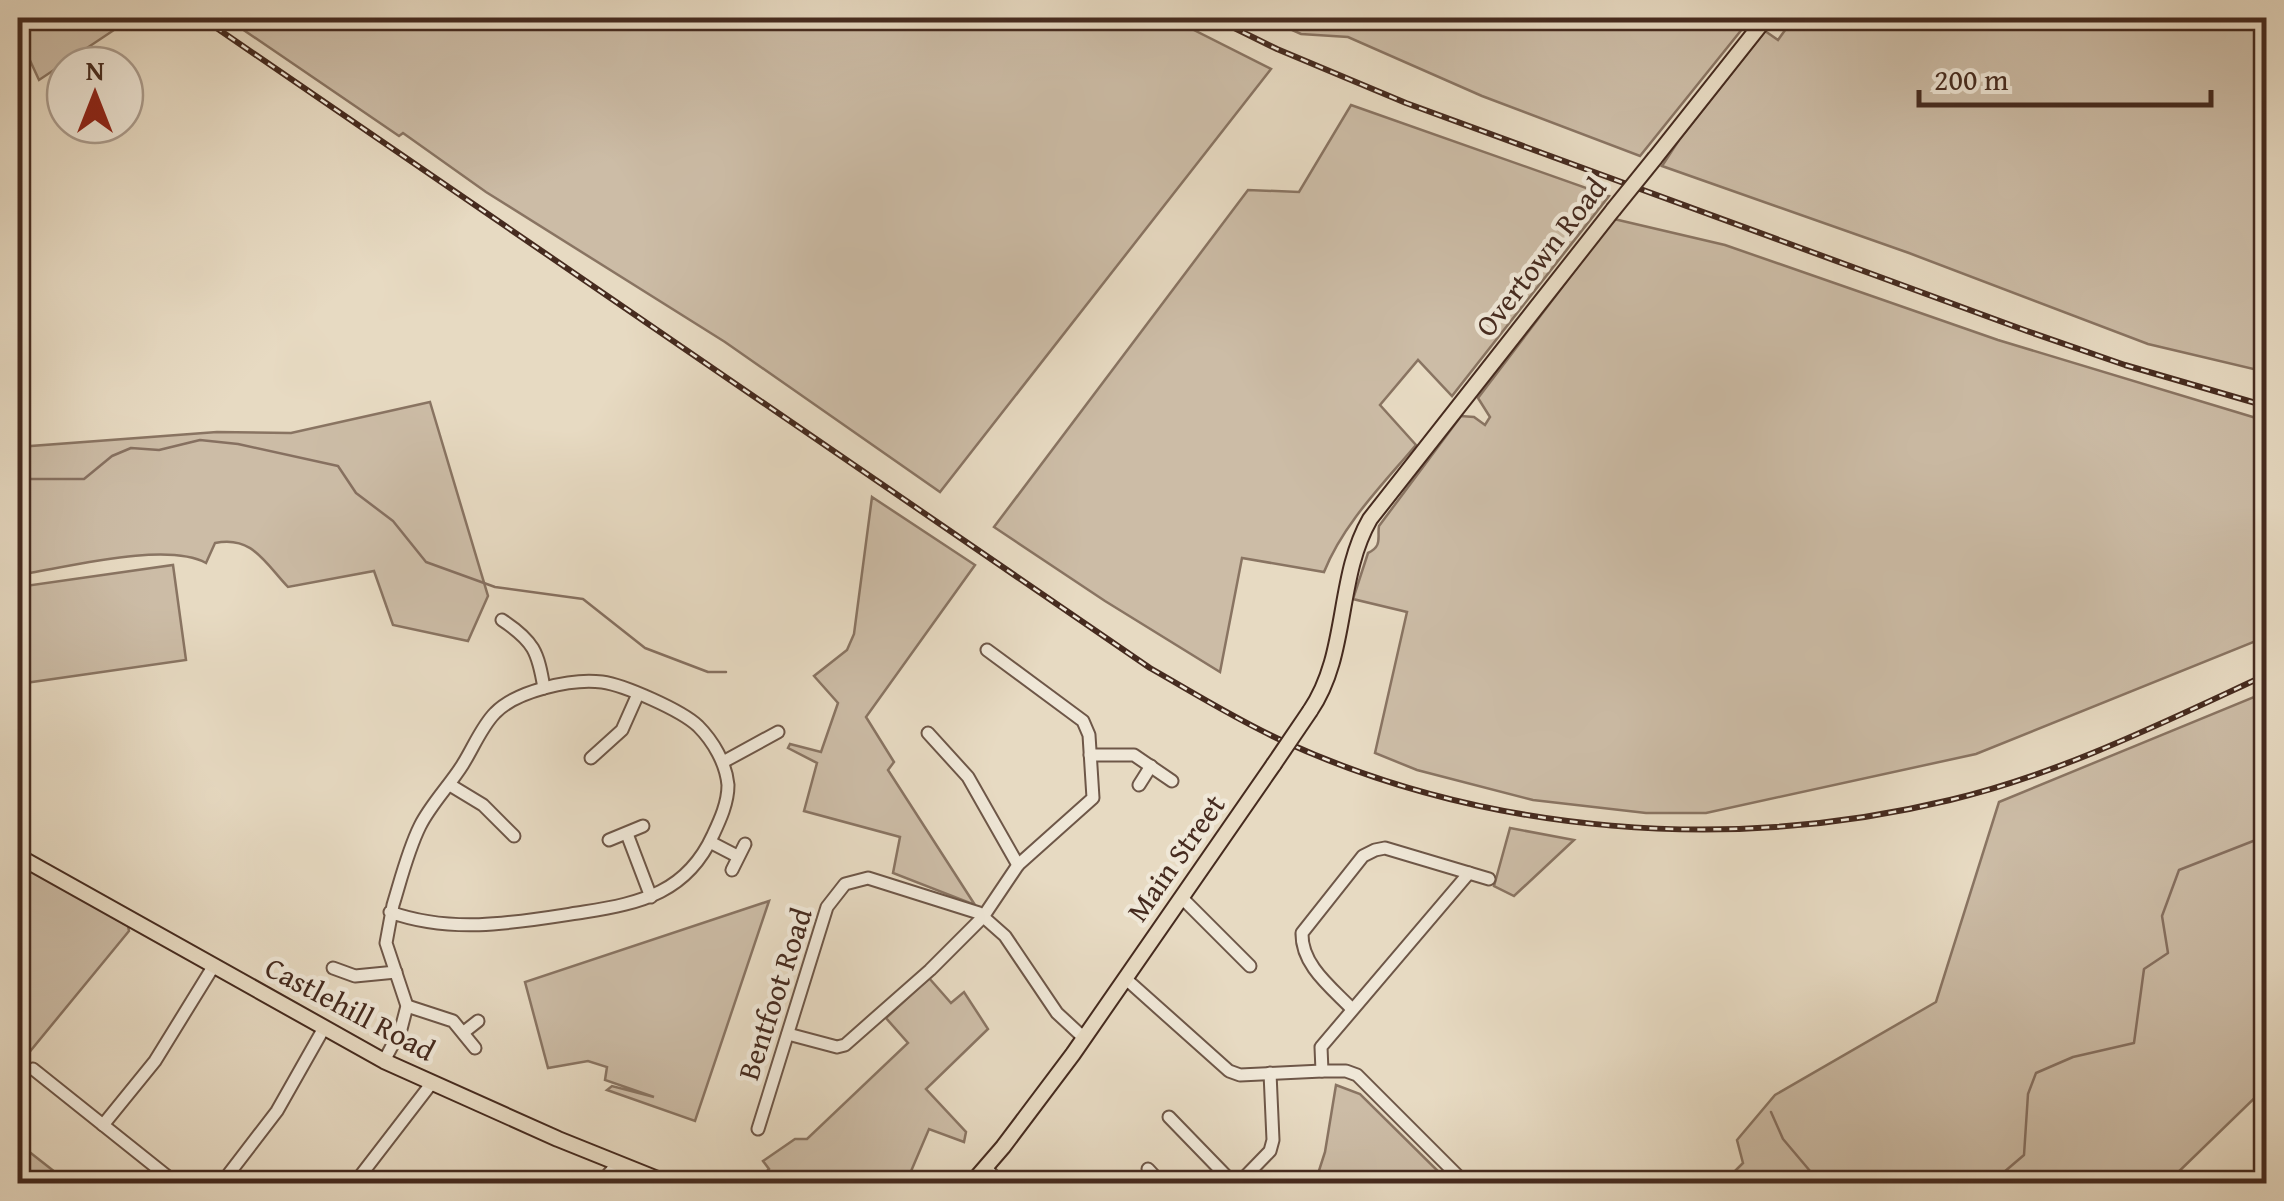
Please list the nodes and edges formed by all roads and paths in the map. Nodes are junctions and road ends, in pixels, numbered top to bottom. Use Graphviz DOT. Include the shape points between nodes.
graph roads {
  1 [pos="1766,18"];
  2 [pos="1362,532"];
  3 [pos="502,620"];
  4 [pos="536,626"];
  5 [pos="525,636"];
  6 [pos="987,650"];
  7 [pos="544,688"];
  8 [pos="638,694"];
  9 [pos="778,732"];
  10 [pos="928,732"];
  11 [pos="951,735"];
  12 [pos="940,746"];
  13 [pos="1090,756"];
  14 [pos="591,758"];
  15 [pos="723,762"];
  16 [pos="1151,766"];
  17 [pos="1172,781"];
  18 [pos="1140,784"];
  19 [pos="450,785"];
  20 [pos="643,826"];
  21 [pos="627,834"];
  22 [pos="514,836"];
  23 [pos="609,840"];
  24 [pos="710,842"];
  25 [pos="746,844"];
  26 [pos="18,856"];
  27 [pos="737,856"];
  28 [pos="1018,865"];
  29 [pos="732,870"];
  30 [pos="1468,874"];
  31 [pos="1488,878"];
  32 [pos="651,897"];
  33 [pos="1183,899"];
  34 [pos="390,912"];
  35 [pos="983,917"];
  36 [pos="1250,966"];
  37 [pos="213,967"];
  38 [pos="333,968"];
  39 [pos="396,972"];
  40 [pos="1126,979"];
  41 [pos="406,1006"];
  42 [pos="1352,1009"];
  43 [pos="478,1021"];
  44 [pos="324,1028"];
  45 [pos="464,1032"];
  46 [pos="788,1034"];
  47 [pos="1084,1038"];
  48 [pos="476,1048"];
  49 [pos="384,1062"];
  50 [pos="33,1069"];
  51 [pos="1322,1071"];
  52 [pos="1270,1073"];
  53 [pos="431,1084"];
  54 [pos="1169,1117"];
  55 [pos="103,1125"];
  56 [pos="758,1129"];
  57 [pos="618,1163"];
  58 [pos="986,1168"];
  59 [pos="1148,1169"];
  60 [pos="177,1184"];
  61 [pos="221,1184"];
  62 [pos="354,1184"];
  63 [pos="600,1184"];
  64 [pos="670,1184"];
  65 [pos="970,1184"];
  66 [pos="1002,1184"];
  67 [pos="1162,1184"];
  68 [pos="1236,1184"];
  69 [pos="1466,1184"];
  1 -- 2 [label="main road, Overtown Road, bridge"];
  2 -- 33 [label="main road, Main Street, bridge" via="1330,674"];
  3 -- 5 [label="street"];
  4 -- 5 [label="street"];
  5 -- 7 [label="street" via="538,654"];
  6 -- 13 [label="street" via="1083,721"];
  7 -- 8 [label="street" via="601,682"];
  7 -- 19 [label="street" via="494,714"];
  8 -- 14 [label="street" via="622,730"];
  8 -- 15 [label="street" via="696,724"];
  9 -- 15 [label="street"];
  10 -- 12 [label="street"];
  11 -- 12 [label="street"];
  12 -- 28 [label="street" via="968,777"];
  13 -- 16 [label="street" via="1134,754"];
  13 -- 28 [label="street" via="1092,798"];
  15 -- 24 [label="street" via="728,797"];
  16 -- 17 [label="street"];
  16 -- 18 [label="street"];
  19 -- 22 [label="street"];
  19 -- 34 [label="street" via="420,826"];
  20 -- 21 [label="street"];
  21 -- 23 [label="street"];
  21 -- 32 [label="street"];
  24 -- 27 [label="street"];
  24 -- 32 [label="street" via="682,880"];
  25 -- 27 [label="street"];
  26 -- 37 [label="main road, Castlehill Road"];
  27 -- 29 [label="street"];
  28 -- 35 [label="street"];
  30 -- 31 [label="street"];
  30 -- 42 [label="street"];
  30 -- 42 [label="street" via="1385,848 1362,856 1302,933 1313,968"];
  32 -- 34 [label="street" via="612,908 458,926"];
  33 -- 36 [label="street"];
  33 -- 40 [label="main road, Main Street"];
  34 -- 39 [label="street" via="386,943"];
  35 -- 46 [label="street" via="846,1045"];
  35 -- 46 [label="street, Bentfoot Road" via="868,878 845,884 827,907"];
  35 -- 47 [label="street, Bentfoot Road"];
  37 -- 44 [label="main road, Castlehill Road"];
  37 -- 55 [label="street" via="154,1061"];
  38 -- 39 [label="street" via="355,976"];
  39 -- 41 [label="street"];
  40 -- 47 [label="main road, Main Street"];
  40 -- 52 [label="street" via="1229,1071"];
  41 -- 45 [label="street" via="442,1016"];
  41 -- 49 [label="street"];
  42 -- 51 [label="street" via="1320,1047"];
  43 -- 45 [label="street"];
  44 -- 49 [label="main road, Castlehill Road"];
  44 -- 61 [label="street" via="277,1111"];
  45 -- 48 [label="street"];
  46 -- 56 [label="street, Bentfoot Road"];
  47 -- 58 [label="main road, Main Street"];
  49 -- 53 [label="main road, Castlehill Road"];
  50 -- 55 [label="street"];
  51 -- 52 [label="street"];
  51 -- 69 [label="street" via="1357,1075"];
  52 -- 68 [label="street" via="1274,1140"];
  53 -- 57 [label="main road, Castlehill Road"];
  53 -- 62 [label="street"];
  54 -- 68 [label="street"];
  55 -- 60 [label="street"];
  57 -- 63 [label="street"];
  57 -- 64 [label="main road, Castlehill Road"];
  58 -- 65 [label="main road, Main Street"];
  58 -- 66 [label="street"];
  59 -- 67 [label="street"];
}
